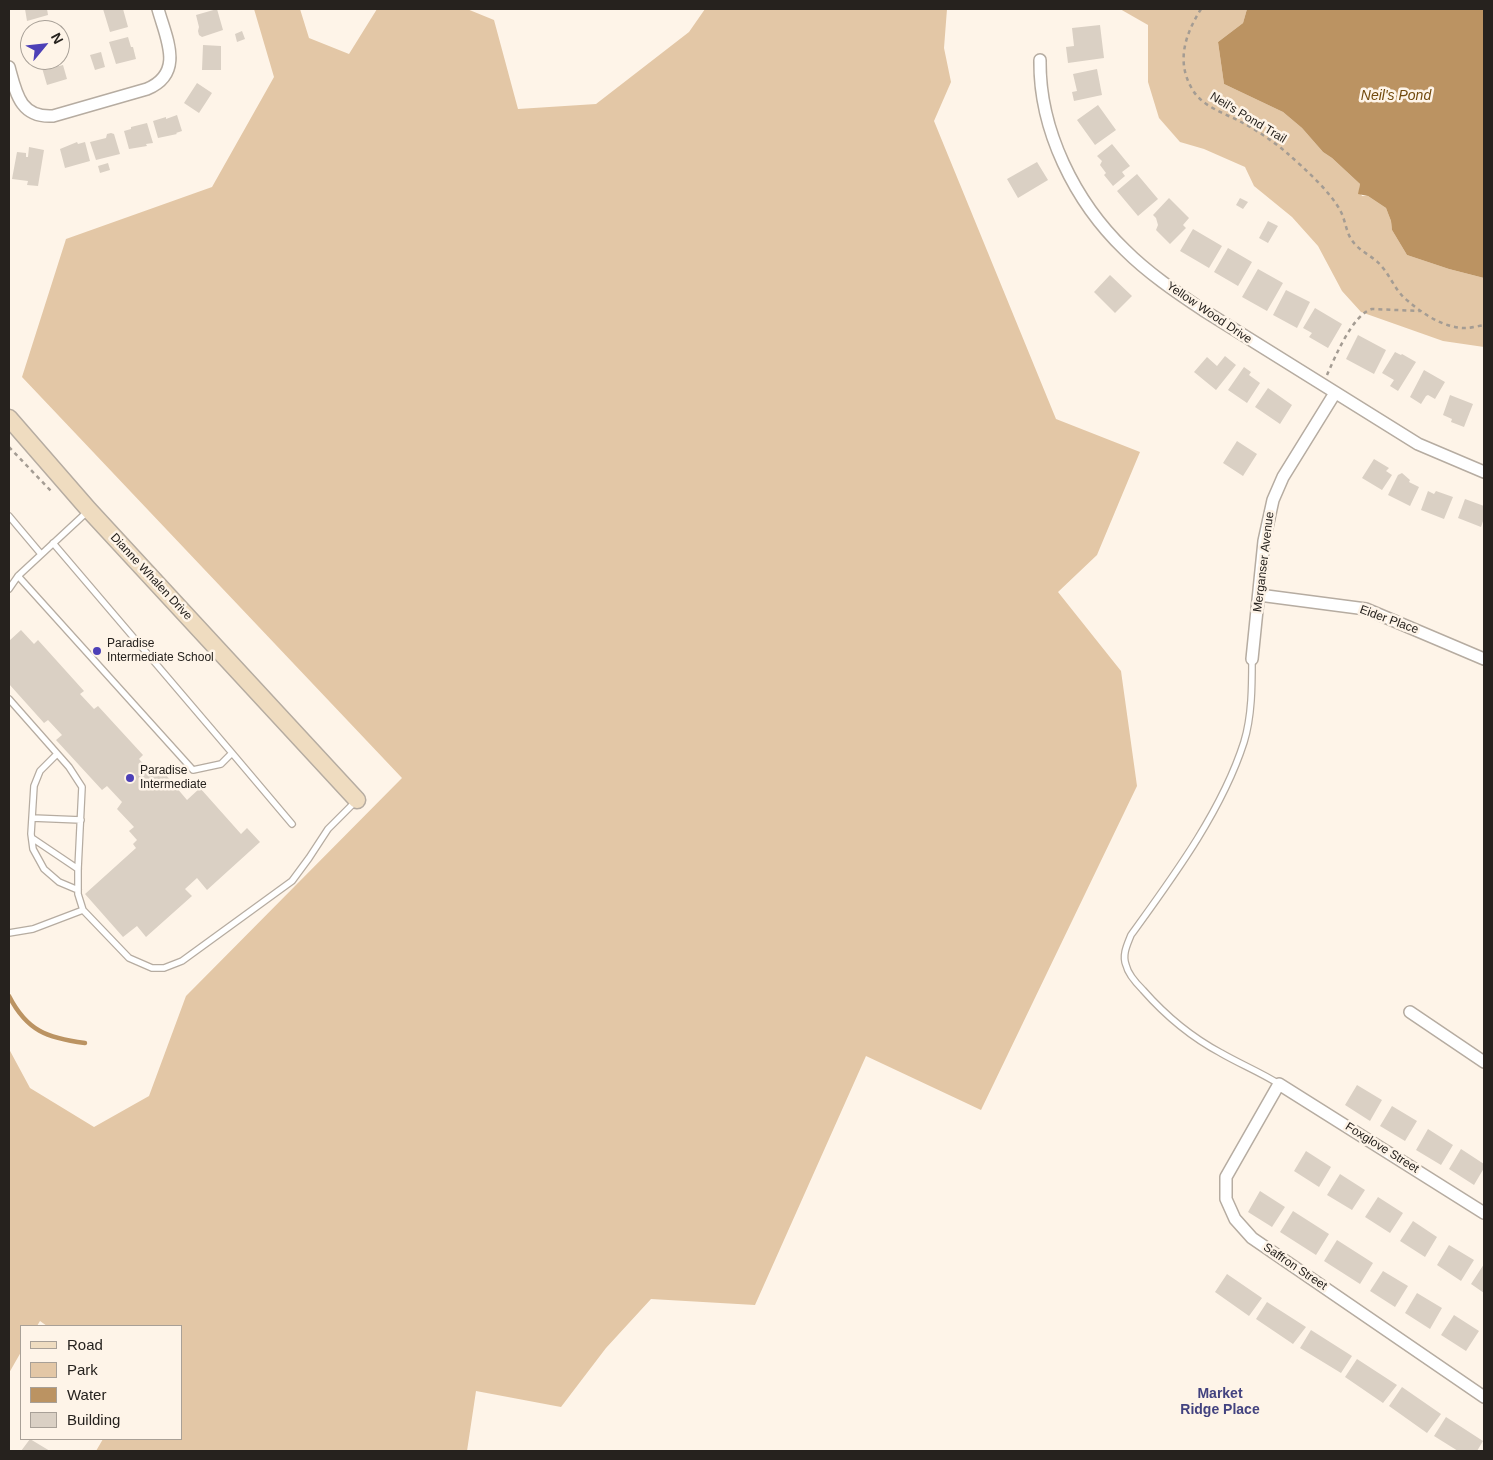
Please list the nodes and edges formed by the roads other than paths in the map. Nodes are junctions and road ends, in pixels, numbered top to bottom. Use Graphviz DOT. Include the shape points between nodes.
graph roads {
  1 [pos="158,9"];
  2 [pos="1040,60"];
  3 [pos="9,67"];
  4 [pos="1335,393"];
  5 [pos="9,418"];
  6 [pos="1484,472"];
  7 [pos="89,510"];
  8 [pos="9,516"];
  9 [pos="53,543"];
  10 [pos="41,554"];
  11 [pos="18,576"];
  12 [pos="9,589"];
  13 [pos="1258,595"];
  14 [pos="1252,659"];
  15 [pos="1484,659"];
  16 [pos="9,698"];
  17 [pos="57,754"];
  18 [pos="232,754"];
  19 [pos="356,800"];
  20 [pos="32,818"];
  21 [pos="81,820"];
  22 [pos="292,824"];
  23 [pos="32,838"];
  24 [pos="78,869"];
  25 [pos="78,890"];
  26 [pos="82,910"];
  27 [pos="9,933"];
  28 [pos="1410,1012"];
  29 [pos="1484,1062"];
  30 [pos="1279,1084"];
  31 [pos="1484,1213"];
  32 [pos="1484,1397"];
  1 -- 3 [label="street" via="170,63 164,77 147,89 53,116 39,116 20,100"];
  2 -- 4 [label="street, Yellow Wood Drive" via="1044,104 1062,158 1080,195 1108,233 1125,251 1174,290"];
  4 -- 6 [label="street, Yellow Wood Drive" via="1427,449"];
  4 -- 13 [label="street, Merganser Avenue" via="1283,477 1273,500 1266,526"];
  5 -- 7 [label="street, Dianne Whalen Drive"];
  7 -- 9 [label="lane"];
  7 -- 19 [label="street, Dianne Whalen Drive"];
  8 -- 10 [label="lane"];
  9 -- 10 [label="lane"];
  9 -- 18 [label="lane"];
  10 -- 11 [label="lane"];
  11 -- 12 [label="lane"];
  11 -- 18 [label="lane" via="193,770 221,764"];
  13 -- 14 [label="street, Merganser Avenue"];
  13 -- 15 [label="street, Eider Place" via="1366,609"];
  14 -- 30 [label="lane" via="1250,707 1244,740 1232,774 1194,843 1131,935 1125,958 1137,984 1189,1034"];
  16 -- 17 [label="lane"];
  17 -- 20 [label="lane" via="40,771 34,786"];
  17 -- 21 [label="lane" via="82,787"];
  18 -- 22 [label="lane"];
  19 -- 26 [label="lane" via="328,829 292,880 182,961 164,968 152,968 129,958"];
  20 -- 21 [label="lane"];
  20 -- 23 [label="lane"];
  21 -- 24 [label="lane"];
  23 -- 24 [label="lane"];
  23 -- 25 [label="lane" via="33,849 44,868 59,882"];
  24 -- 25 [label="lane"];
  25 -- 26 [label="lane"];
  26 -- 27 [label="lane" via="33,929"];
  28 -- 29 [label="street"];
  30 -- 31 [label="street, Foxglove Street"];
  30 -- 32 [label="street, Saffron Street" via="1226,1177 1226,1199 1235,1220 1252,1238"];
}
